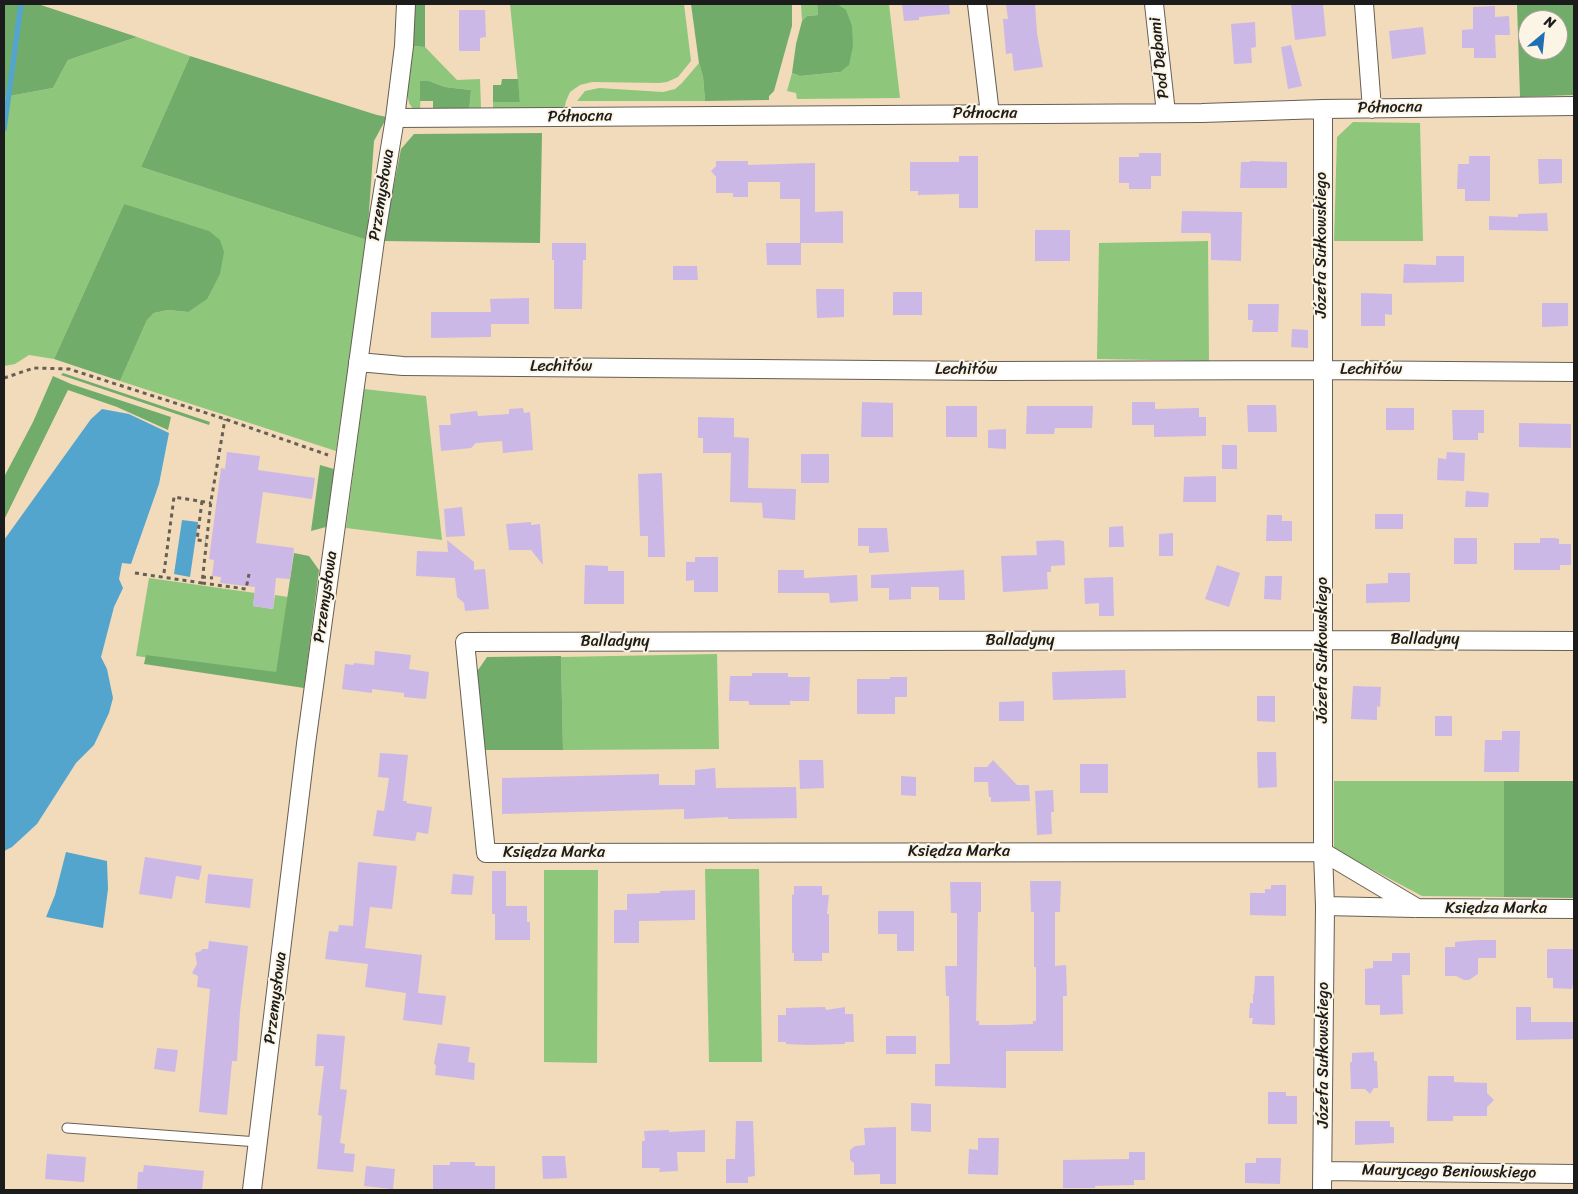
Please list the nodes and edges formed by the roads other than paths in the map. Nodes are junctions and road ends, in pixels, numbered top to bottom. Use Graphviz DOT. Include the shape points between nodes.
graph roads {
  1 [pos="406,4"];
  2 [pos="977,4"];
  3 [pos="1154,4"];
  4 [pos="1364,4"];
  5 [pos="1574,106"];
  6 [pos="1322,109"];
  7 [pos="1372,109"];
  8 [pos="1166,113"];
  9 [pos="990,114"];
  10 [pos="396,118"];
  11 [pos="358,362"];
  12 [pos="1322,370"];
  13 [pos="1574,372"];
  14 [pos="1323,640"];
  15 [pos="1574,641"];
  16 [pos="1323,852"];
  17 [pos="486,853"];
  18 [pos="1325,906"];
  19 [pos="1418,908"];
  20 [pos="1574,909"];
  21 [pos="67,1128"];
  22 [pos="258,1142"];
  23 [pos="1323,1170"];
  24 [pos="1574,1174"];
  25 [pos="252,1190"];
  26 [pos="1322,1190"];
  1 -- 10 [label="street, Przemysłowa"];
  2 -- 9 [label="street"];
  3 -- 8 [label="street, Pod Dębami"];
  4 -- 7 [label="street"];
  5 -- 7 [label="street, Północna"];
  6 -- 7 [label="street, Północna"];
  6 -- 8 [label="street, Północna"];
  6 -- 12 [label="street, Józefa Sułkowskiego"];
  8 -- 9 [label="street, Północna"];
  9 -- 10 [label="street, Północna"];
  10 -- 11 [label="street, Przemysłowa"];
  11 -- 12 [label="street, Lechitów" via="403,366 994,371"];
  11 -- 22 [label="street, Przemysłowa" via="306,744"];
  12 -- 13 [label="street, Lechitów"];
  12 -- 14 [label="street, Józefa Sułkowskiego"];
  14 -- 15 [label="street, Balladyny"];
  14 -- 16 [label="street, Józefa Sułkowskiego"];
  14 -- 17 [label="street, Balladyny" via="465,642"];
  16 -- 17 [label="street, Księdza Marka"];
  16 -- 18 [label="street, Józefa Sułkowskiego"];
  16 -- 19 [label="street"];
  18 -- 19 [label="street, Księdza Marka"];
  18 -- 23 [label="street, Józefa Sułkowskiego"];
  19 -- 20 [label="street, Księdza Marka"];
  21 -- 22 [label="lane"];
  22 -- 25 [label="street, Przemysłowa"];
  23 -- 24 [label="street, Maurycego Beniowskiego"];
  23 -- 26 [label="street, Józefa Sułkowskiego"];
}
